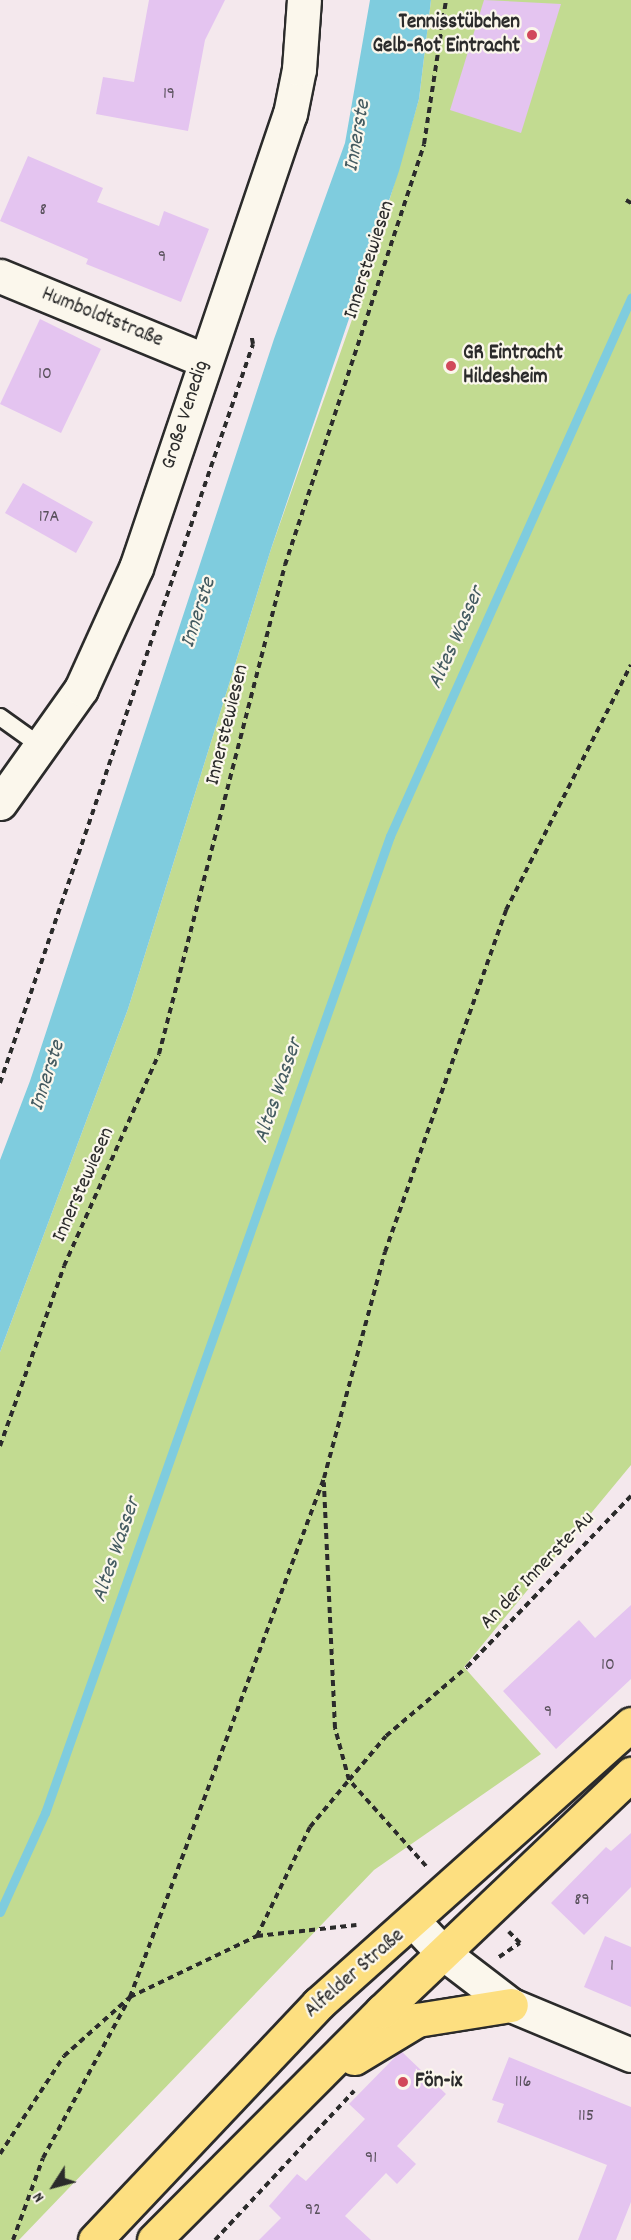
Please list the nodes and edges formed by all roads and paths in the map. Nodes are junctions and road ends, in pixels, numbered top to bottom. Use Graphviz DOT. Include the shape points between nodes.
graph roads {
  1 [pos="304,0"];
  2 [pos="446,0"];
  3 [pos="626,200"];
  4 [pos="631,203"];
  5 [pos="0,276"];
  6 [pos="248,323"];
  7 [pos="204,360"];
  8 [pos="631,665"];
  9 [pos="0,717"];
  10 [pos="42,747"];
  11 [pos="0,803"];
  12 [pos="0,1083"];
  13 [pos="0,1446"];
  14 [pos="324,1478"];
  15 [pos="631,1496"];
  16 [pos="631,1724"];
  17 [pos="631,1774"];
  18 [pos="349,1780"];
  19 [pos="426,1866"];
  20 [pos="414,1922"];
  21 [pos="365,1924"];
  22 [pos="257,1935"];
  23 [pos="443,1953"];
  24 [pos="130,1997"];
  25 [pos="511,2004"];
  26 [pos="631,2055"];
  27 [pos="314,2082"];
  28 [pos="362,2082"];
  29 [pos="0,2154"];
  30 [pos="13,2240"];
  31 [pos="95,2240"];
  32 [pos="154,2240"];
  33 [pos="215,2240"];
  1 -- 7 [label="street, Große Venedig" via="300,69 290,114"];
  2 -- 13 [label="path, Innerstewiesen" via="424,144 285,565 159,1054 64,1266"];
  3 -- 4 [label="path"];
  5 -- 7 [label="street, Humboldtstraße"];
  6 -- 12 [label="path" via="253,344"];
  7 -- 10 [label="street, Große Venedig" via="110,633 81,689"];
  8 -- 14 [label="path" via="506,910 385,1252"];
  9 -- 10 [label="lane"];
  10 -- 11 [label="street, Große Venedig"];
  14 -- 18 [label="path" via="335,1728"];
  14 -- 24 [label="path"];
  15 -- 18 [label="path, An der Innerste-Au" via="466,1667 386,1736"];
  16 -- 20 [label="main road, Alfelder Straße"];
  17 -- 23 [label="main road, Alfelder Straße"];
  18 -- 19 [label="path"];
  18 -- 22 [label="path, An der Innerste-Au" via="310,1827"];
  20 -- 23 [label="street"];
  20 -- 31 [label="main road, Alfelder Straße" via="318,2004"];
  21 -- 22 [label="path"];
  22 -- 24 [label="path"];
  23 -- 25 [label="street"];
  23 -- 27 [label="main road, Alfelder Straße"];
  24 -- 29 [label="path" via="63,2056"];
  24 -- 30 [label="path" via="43,2158"];
  25 -- 26 [label="street"];
  25 -- 27 [label="main road" via="417,2020"];
  27 -- 32 [label="main road, Alfelder Straße"];
  28 -- 33 [label="path"];
}
